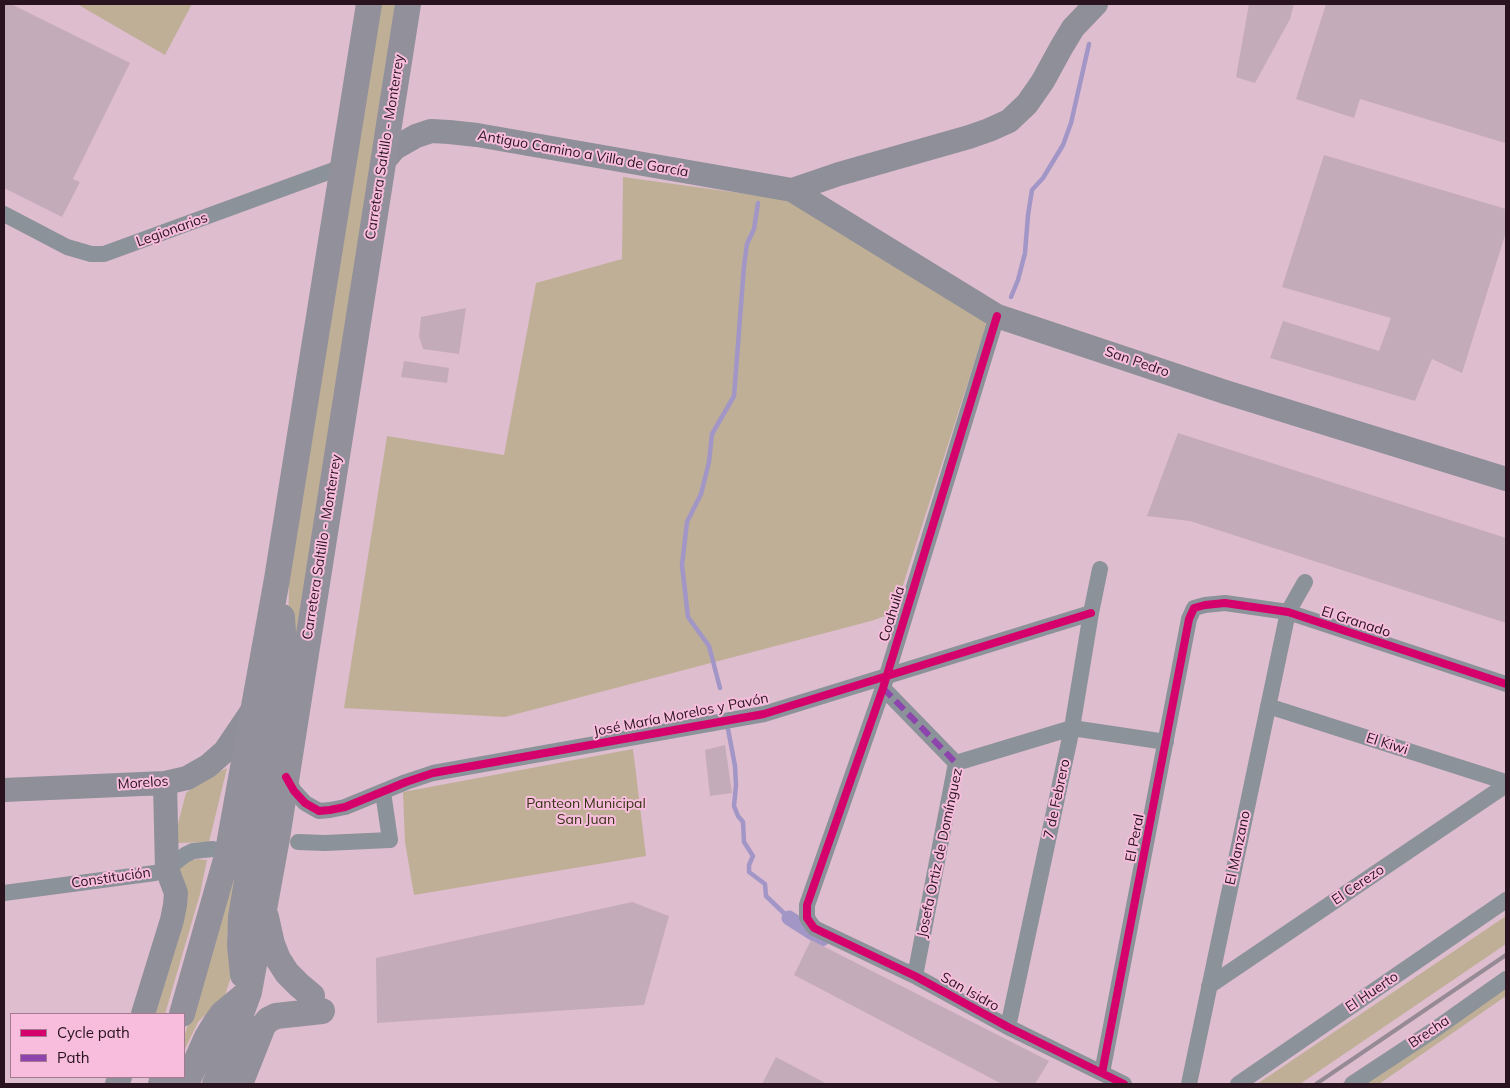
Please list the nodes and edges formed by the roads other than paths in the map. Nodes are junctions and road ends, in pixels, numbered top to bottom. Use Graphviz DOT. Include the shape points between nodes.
graph roads {
  1 [pos="369,4"];
  2 [pos="408,4"];
  3 [pos="1096,4"];
  4 [pos="383,162"];
  5 [pos="342,168"];
  6 [pos="839,174"];
  7 [pos="792,190"];
  8 [pos="4,214"];
  9 [pos="837,218"];
  10 [pos="997,316"];
  11 [pos="1506,480"];
  12 [pos="1100,569"];
  13 [pos="277,580"];
  14 [pos="1305,582"];
  15 [pos="1194,608"];
  16 [pos="1288,612"];
  17 [pos="1091,613"];
  18 [pos="885,682"];
  19 [pos="1506,684"];
  20 [pos="1268,706"];
  21 [pos="252,711"];
  22 [pos="1072,728"];
  23 [pos="1166,742"];
  24 [pos="956,763"];
  25 [pos="286,777"];
  26 [pos="165,783"];
  27 [pos="1506,783"];
  28 [pos="4,790"];
  29 [pos="383,792"];
  30 [pos="298,842"];
  31 [pos="213,849"];
  32 [pos="166,868"];
  33 [pos="4,893"];
  34 [pos="1506,900"];
  35 [pos="265,906"];
  36 [pos="807,918"];
  37 [pos="915,976"];
  38 [pos="1506,979"];
  39 [pos="1209,986"];
  40 [pos="249,992"];
  41 [pos="143,1013"];
  42 [pos="182,1013"];
  43 [pos="1008,1027"];
  44 [pos="1102,1073"];
  45 [pos="186,1084"];
  46 [pos="215,1084"];
  47 [pos="240,1084"];
  48 [pos="1124,1084"];
  49 [pos="1188,1084"];
  50 [pos="1238,1084"];
  51 [pos="1352,1084"];
  1 -- 5 [label="main road"];
  2 -- 4 [label="main road, Carretera Saltillo - Monterrey"];
  3 -- 6 [label="main road" via="1073,28 1027,104 1008,121 969,137"];
  4 -- 7 [label="main road, Antiguo Camino a Villa de García" via="395,148 416,136 431,131 449,132"];
  4 -- 25 [label="main road, Carretera Saltillo - Monterrey"];
  5 -- 8 [label="street, Legionarios" via="104,254 66,247"];
  5 -- 13 [label="main road"];
  6 -- 7 [label="main road"];
  6 -- 9 [label="main road" via="831,192"];
  7 -- 9 [label="main road, San Pedro"];
  9 -- 10 [label="main road, San Pedro"];
  10 -- 11 [label="main road, San Pedro"];
  10 -- 18 [label="street, Coahuila"];
  12 -- 17 [label="street, 7 de Febrero"];
  13 -- 21 [label="main road"];
  13 -- 40 [label="main road" via="283,633 280,684 240,931 245,988"];
  14 -- 16 [label="street, El Manzano"];
  15 -- 16 [label="street, El Granado" via="1225,604"];
  15 -- 23 [label="street, El Peral"];
  16 -- 19 [label="street, El Granado"];
  16 -- 20 [label="street, El Manzano"];
  17 -- 18 [label="street, José María Morelos y Pavón"];
  17 -- 22 [label="street, 7 de Febrero"];
  18 -- 24 [label="street"];
  18 -- 29 [label="street, José María Morelos y Pavón" via="764,714 432,773"];
  18 -- 36 [label="street, Coahuila" via="807,905"];
  20 -- 27 [label="street, El Kiwi"];
  20 -- 39 [label="street, El Manzano"];
  21 -- 26 [label="main road, Morelos" via="225,751 208,766 187,778"];
  21 -- 42 [label="main road" via="227,856"];
  22 -- 23 [label="street, Josefa Ortiz de Domínguez"];
  22 -- 24 [label="street, Josefa Ortiz de Domínguez"];
  22 -- 43 [label="street, 7 de Febrero"];
  23 -- 44 [label="street, El Peral"];
  24 -- 37 [label="street, Josefa Ortiz de Domínguez"];
  25 -- 29 [label="street, José María Morelos y Pavón" via="299,798 319,810 345,807"];
  25 -- 35 [label="main road, Carretera Saltillo - Monterrey"];
  26 -- 28 [label="main road, Morelos"];
  26 -- 32 [label="main road"];
  27 -- 39 [label="street, El Cerezo"];
  29 -- 30 [label="street" via="390,840"];
  31 -- 32 [label="street, Constitución" via="193,851"];
  32 -- 33 [label="street, Constitución" via="155,873"];
  32 -- 41 [label="main road" via="176,893 175,905"];
  34 -- 50 [label="street, El Huerto"];
  35 -- 40 [label="main road, Carretera Saltillo - Monterrey"];
  35 -- 47 [label="main road" via="278,959 287,973 317,1003 268,1020"];
  36 -- 37 [label="street, San Isidro" via="814,928"];
  37 -- 43 [label="street, San Isidro"];
  38 -- 51 [label="street, Brecha"];
  39 -- 49 [label="street, El Manzano"];
  40 -- 45 [label="main road" via="215,1024"];
  40 -- 46 [label="main road, Carretera Saltillo - Monterrey"];
  43 -- 44 [label="street, San Isidro"];
  44 -- 48 [label="street, San Isidro"];
}
